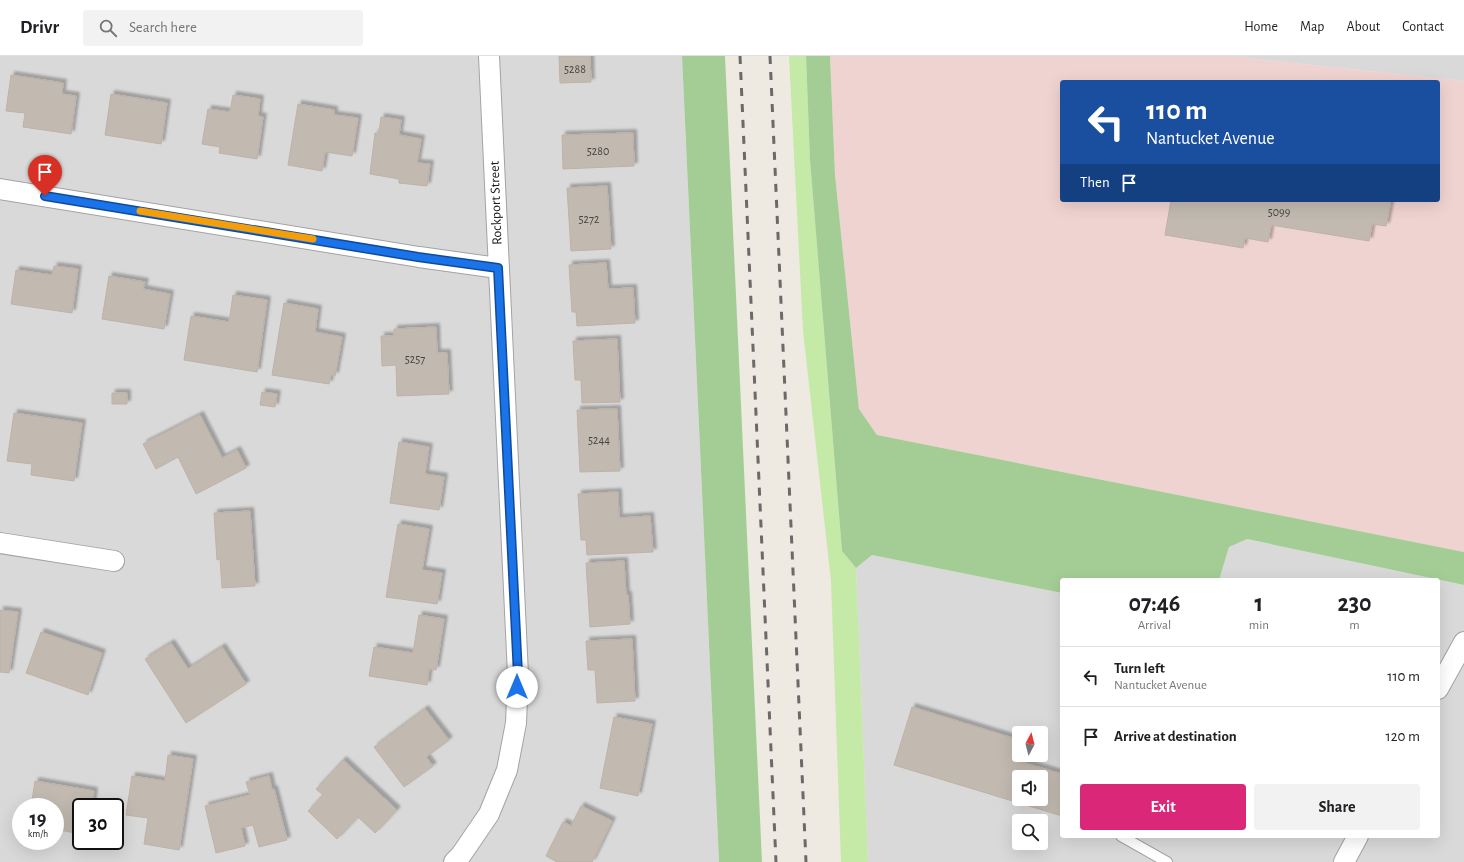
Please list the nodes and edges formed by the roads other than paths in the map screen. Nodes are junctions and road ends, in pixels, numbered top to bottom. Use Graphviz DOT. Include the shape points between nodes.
graph roads {
  1 [pos="489,56"];
  2 [pos="0,190"];
  3 [pos="498,268"];
  4 [pos="0,543"];
  5 [pos="114,561"];
  6 [pos="1464,642"];
  7 [pos="1440,685"];
  8 [pos="1125,838"];
  9 [pos="1357,838"];
  10 [pos="454,862"];
  11 [pos="1167,862"];
  12 [pos="1344,862"];
  1 -- 3 [label="street, Rockport Street"];
  2 -- 3 [label="street"];
  3 -- 10 [label="street, Rockport Street" via="518,675 516,723 507,770 489,814"];
  4 -- 5 [label="street"];
  6 -- 7 [label="street"];
  8 -- 11 [label="lane"];
  9 -- 12 [label="street"];
}
